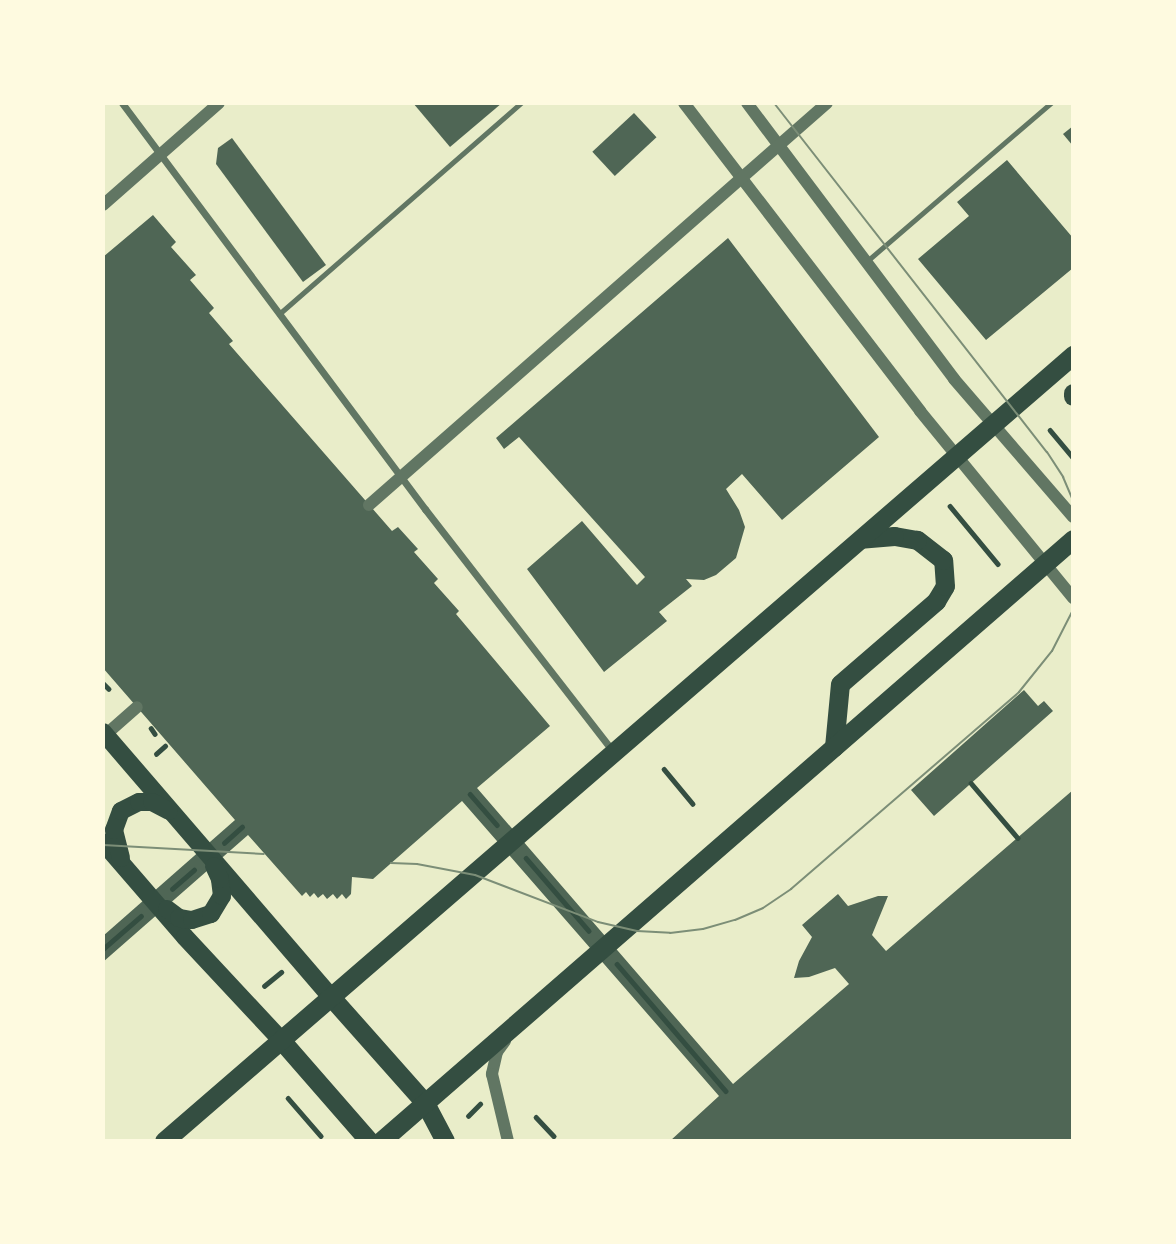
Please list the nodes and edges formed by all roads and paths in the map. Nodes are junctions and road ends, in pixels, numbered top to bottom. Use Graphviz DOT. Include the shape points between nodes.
graph roads {
  1 [pos="122,103"];
  2 [pos="219,103"];
  3 [pos="521,103"];
  4 [pos="684,103"];
  5 [pos="747,103"];
  6 [pos="827,103"];
  7 [pos="1051,103"];
  8 [pos="778,145"];
  9 [pos="160,155"];
  10 [pos="742,177"];
  11 [pos="103,205"];
  12 [pos="865,263"];
  13 [pos="279,314"];
  14 [pos="1073,355"];
  15 [pos="992,425"];
  16 [pos="1050,430"];
  17 [pos="956,457"];
  18 [pos="1073,457"];
  19 [pos="400,476"];
  20 [pos="369,505"];
  21 [pos="950,506"];
  22 [pos="1073,517"];
  23 [pos="861,539"];
  24 [pos="1073,539"];
  25 [pos="998,564"];
  26 [pos="1043,565"];
  27 [pos="1073,598"];
  28 [pos="103,683"];
  29 [pos="109,689"];
  30 [pos="137,707"];
  31 [pos="151,728"];
  32 [pos="155,734"];
  33 [pos="104,735"];
  34 [pos="165,746"];
  35 [pos="834,747"];
  36 [pos="614,753"];
  37 [pos="156,754"];
  38 [pos="664,769"];
  39 [pos="971,783"];
  40 [pos="693,804"];
  41 [pos="180,819"];
  42 [pos="1017,838"];
  43 [pos="103,842"];
  44 [pos="207,851"];
  45 [pos="124,865"];
  46 [pos="153,899"];
  47 [pos="281,972"];
  48 [pos="264,986"];
  49 [pos="331,997"];
  50 [pos="520,1020"];
  51 [pos="281,1040"];
  52 [pos="288,1098"];
  53 [pos="484,1100"];
  54 [pos="425,1103"];
  55 [pos="468,1116"];
  56 [pos="536,1117"];
  57 [pos="321,1136"];
  58 [pos="554,1136"];
  59 [pos="164,1141"];
  60 [pos="369,1141"];
  61 [pos="382,1141"];
  62 [pos="445,1141"];
  63 [pos="508,1141"];
  1 -- 9 [label="street"];
  2 -- 9 [label="street"];
  3 -- 13 [label="lane"];
  4 -- 10 [label="street"];
  5 -- 8 [label="street"];
  6 -- 8 [label="street"];
  7 -- 12 [label="lane"];
  8 -- 10 [label="street"];
  8 -- 12 [label="street"];
  9 -- 11 [label="street"];
  9 -- 13 [label="street"];
  10 -- 17 [label="street"];
  10 -- 19 [label="street"];
  12 -- 15 [label="street"];
  13 -- 19 [label="street"];
  14 -- 15 [label="highway"];
  15 -- 17 [label="highway"];
  15 -- 22 [label="street"];
  16 -- 18 [label="path"];
  17 -- 23 [label="highway"];
  17 -- 26 [label="street"];
  19 -- 20 [label="street"];
  19 -- 36 [label="street"];
  21 -- 25 [label="path"];
  23 -- 35 [label="highway" via="894,536 918,540 943,560 945,586 936,601 841,684"];
  23 -- 36 [label="highway"];
  24 -- 26 [label="highway"];
  26 -- 27 [label="street"];
  26 -- 35 [label="highway"];
  28 -- 29 [label="path"];
  30 -- 33 [label="street"];
  31 -- 32 [label="path"];
  33 -- 41 [label="main road"];
  34 -- 37 [label="path"];
  35 -- 50 [label="highway"];
  36 -- 49 [label="highway"];
  38 -- 40 [label="path"];
  39 -- 42 [label="path"];
  41 -- 44 [label="main road"];
  41 -- 45 [label="main road" via="152,802 129,805 121,811 114,830"];
  43 -- 45 [label="main road"];
  44 -- 46 [label="main road" via="222,891 211,914 192,920 179,918"];
  44 -- 49 [label="main road"];
  45 -- 46 [label="main road"];
  46 -- 51 [label="main road"];
  47 -- 48 [label="path"];
  49 -- 51 [label="highway"];
  49 -- 54 [label="highway"];
  50 -- 54 [label="highway"];
  50 -- 63 [label="street" via="493,1065 493,1084"];
  51 -- 59 [label="highway"];
  51 -- 60 [label="highway"];
  52 -- 57 [label="path"];
  53 -- 55 [label="path"];
  54 -- 61 [label="highway"];
  54 -- 62 [label="highway"];
  56 -- 58 [label="path"];
}
